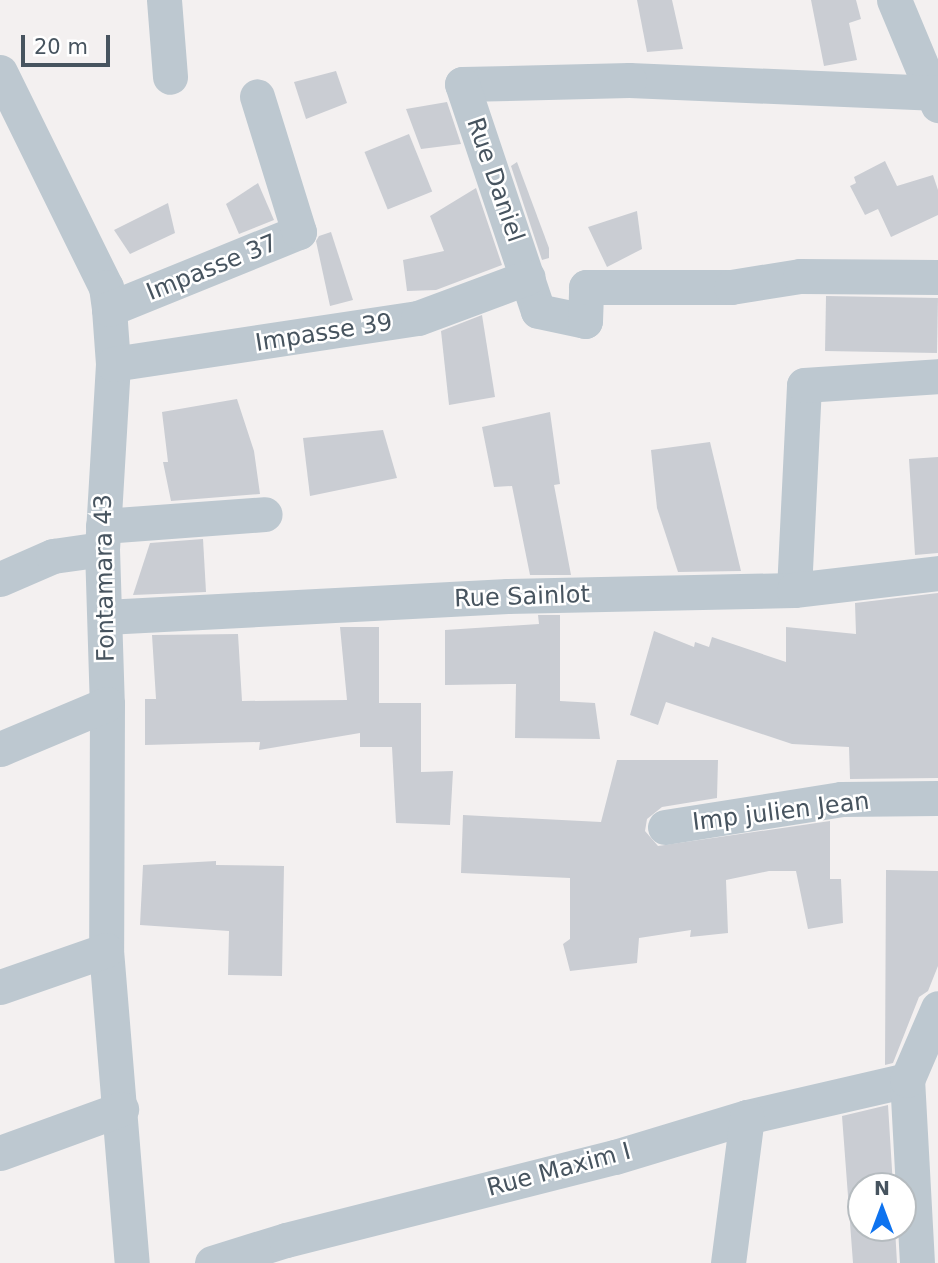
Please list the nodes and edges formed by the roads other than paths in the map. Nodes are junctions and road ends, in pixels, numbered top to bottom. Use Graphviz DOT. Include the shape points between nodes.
graph roads {
  1 [pos="164,0"];
  2 [pos="894,0"];
  3 [pos="0,72"];
  4 [pos="170,77"];
  5 [pos="257,96"];
  6 [pos="936,97"];
  7 [pos="528,277"];
  8 [pos="938,277"];
  9 [pos="109,309"];
  10 [pos="113,364"];
  11 [pos="938,376"];
  12 [pos="265,514"];
  13 [pos="102,537"];
  14 [pos="938,573"];
  15 [pos="0,579"];
  16 [pos="794,590"];
  17 [pos="105,617"];
  18 [pos="107,704"];
  19 [pos="0,749"];
  20 [pos="938,798"];
  21 [pos="665,827"];
  22 [pos="106,950"];
  23 [pos="0,987"];
  24 [pos="938,1008"];
  25 [pos="907,1080"];
  26 [pos="121,1109"];
  27 [pos="747,1117"];
  28 [pos="0,1153"];
  29 [pos="926,1221"];
  30 [pos="132,1263"];
  31 [pos="212,1263"];
  32 [pos="728,1263"];
  33 [pos="917,1263"];
  1 -- 4 [label="street"];
  2 -- 6 [label="street"];
  3 -- 9 [label="street, Fontamara 43" via="106,287"];
  5 -- 9 [label="street, Impasse 37" via="299,232"];
  6 -- 7 [label="street, Rue Daniel" via="629,80 462,84"];
  7 -- 8 [label="street, Rue Daniel" via="538,311 585,321 586,287 731,287 800,276"];
  7 -- 10 [label="street, Impasse 39" via="418,318"];
  9 -- 10 [label="street, Fontamara 43"];
  10 -- 13 [label="street, Fontamara 43"];
  11 -- 16 [label="street" via="804,385"];
  12 -- 13 [label="street"];
  13 -- 15 [label="street"];
  13 -- 17 [label="street, Fontamara 43"];
  14 -- 16 [label="street, Rue Sainlot"];
  16 -- 17 [label="street, Rue Sainlot" via="507,596"];
  17 -- 18 [label="street, Fontamara 43"];
  18 -- 19 [label="street"];
  18 -- 22 [label="street, Fontamara 43"];
  20 -- 21 [label="street, Imp julien Jean" via="841,799"];
  22 -- 23 [label="street"];
  22 -- 26 [label="street, Fontamara 43"];
  24 -- 25 [label="street"];
  25 -- 27 [label="street, Rue Maxim I"];
  25 -- 29 [label="street"];
  26 -- 28 [label="street"];
  26 -- 30 [label="street"];
  27 -- 31 [label="street, Rue Maxim I" via="615,1157"];
  27 -- 32 [label="street"];
  29 -- 33 [label="street"];
}
